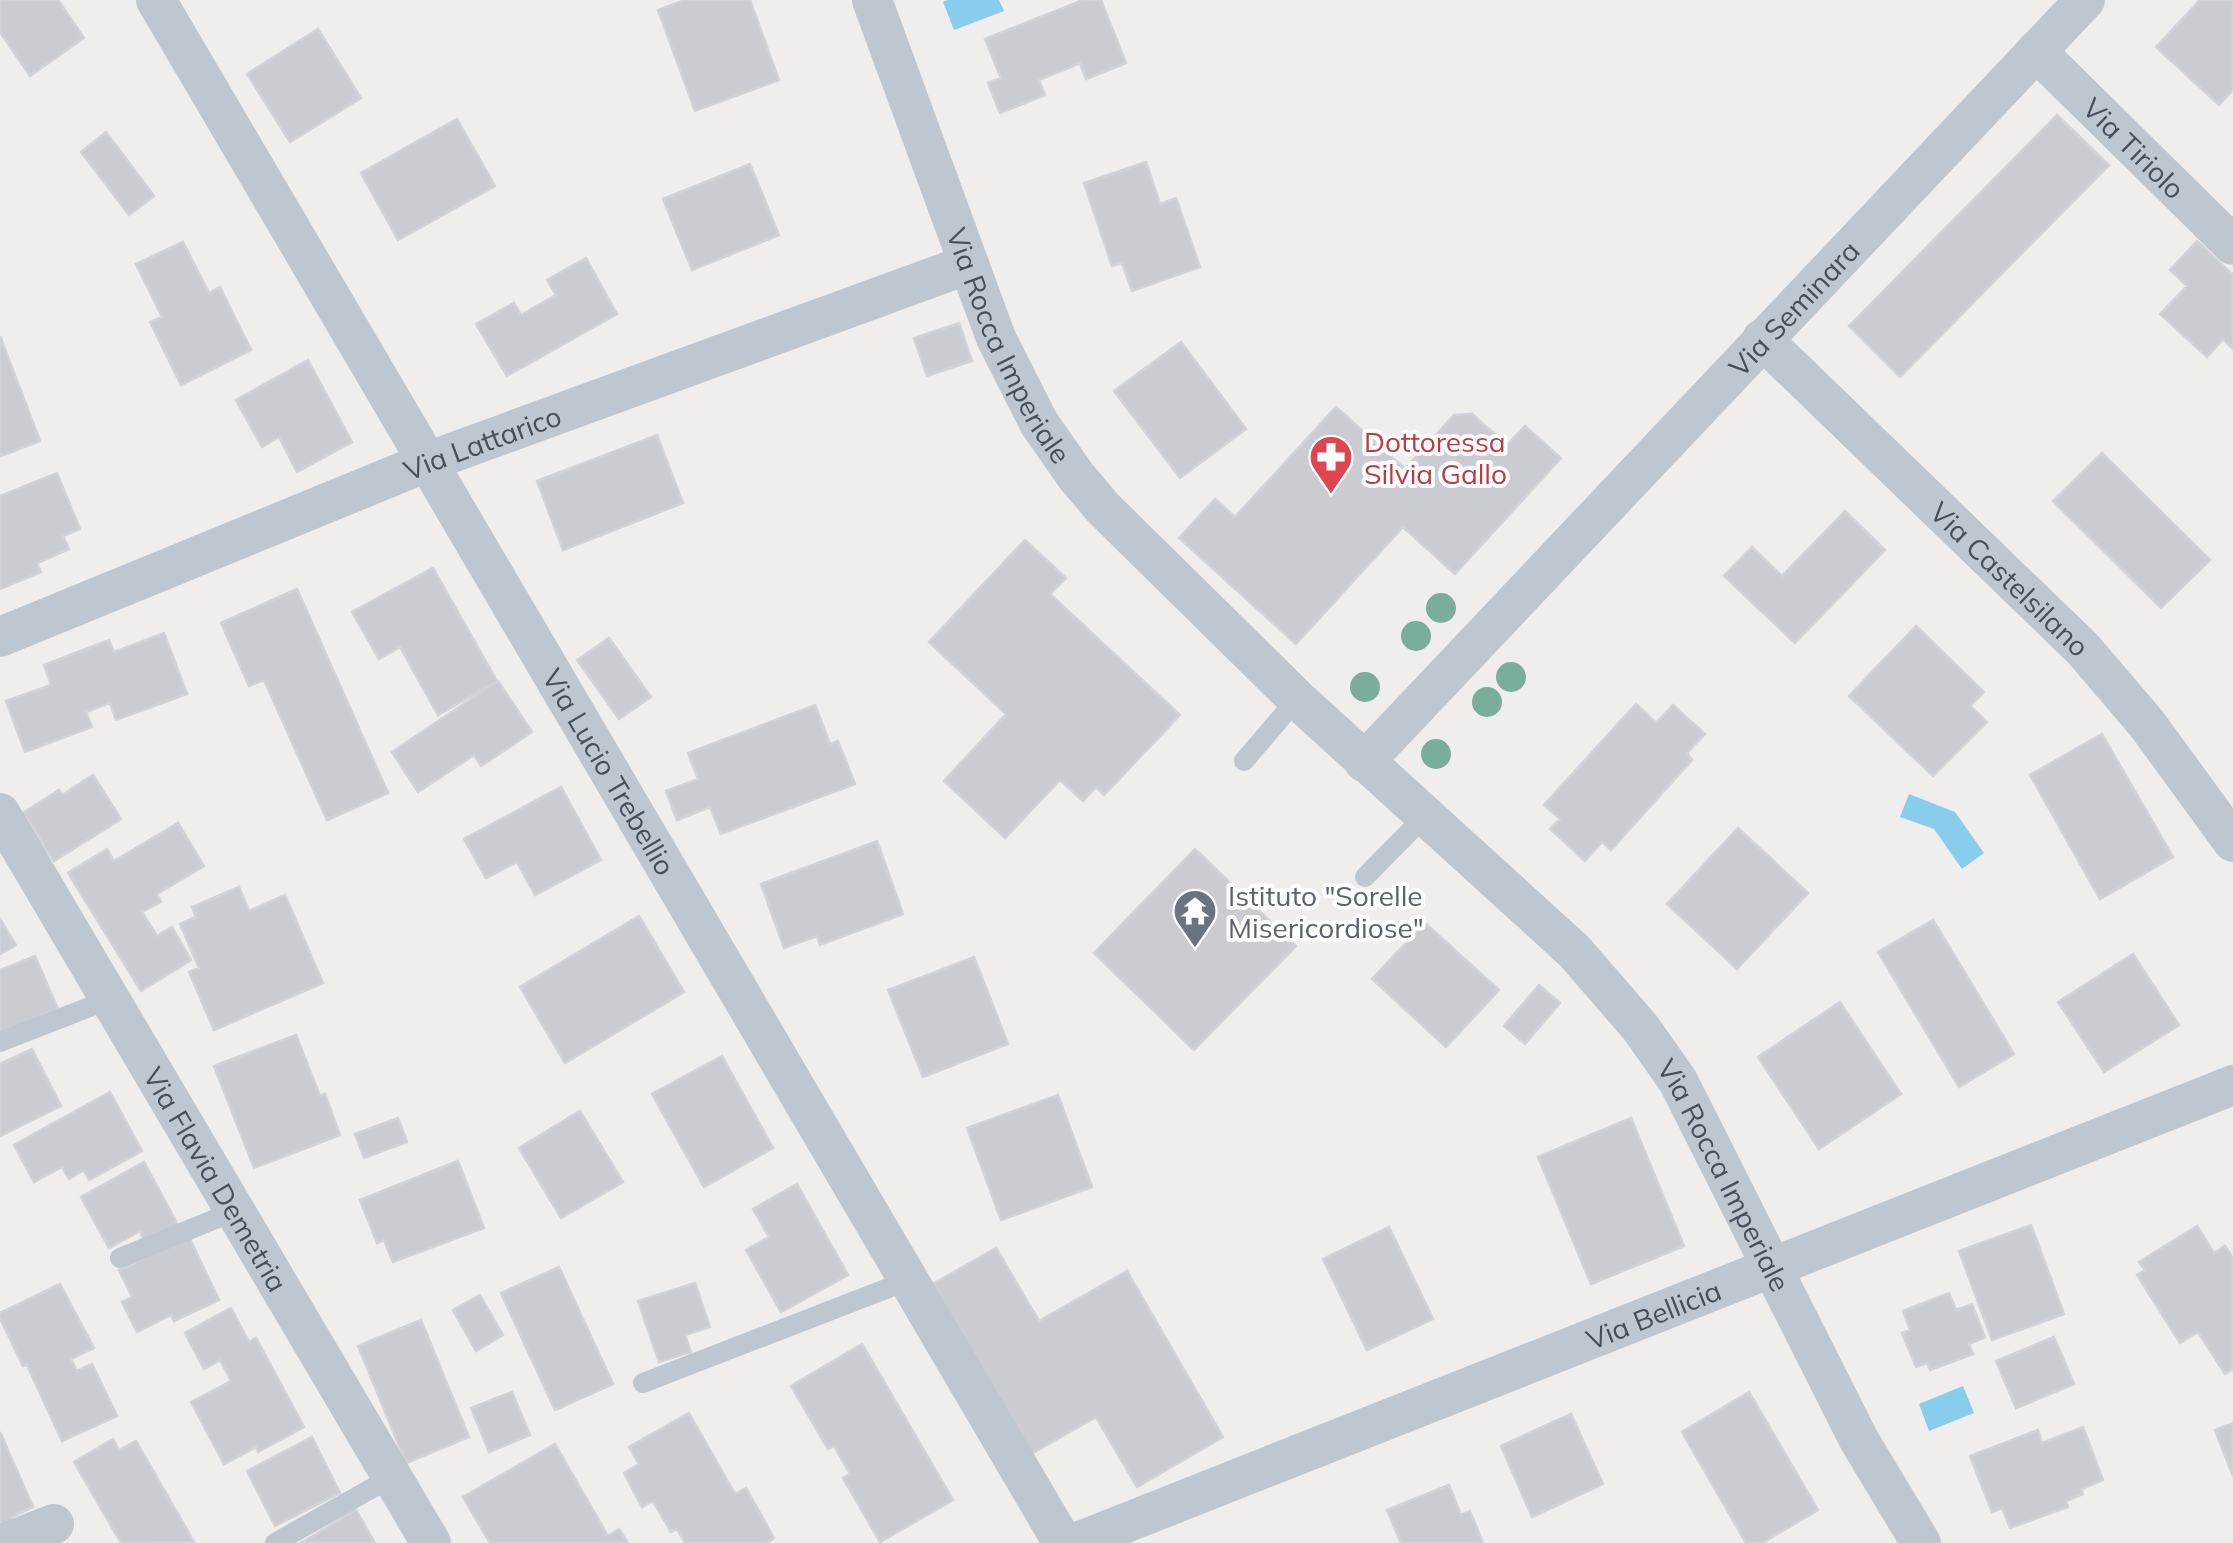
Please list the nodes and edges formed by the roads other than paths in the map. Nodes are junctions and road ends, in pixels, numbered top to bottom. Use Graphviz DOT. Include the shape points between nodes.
graph roads {
  1 [pos="156,0"];
  2 [pos="872,0"];
  3 [pos="2085,0"];
  4 [pos="2036,50"];
  5 [pos="2233,245"];
  6 [pos="969,264"];
  7 [pos="1762,339"];
  8 [pos="426,462"];
  9 [pos="0,637"];
  10 [pos="1297,700"];
  11 [pos="1244,761"];
  12 [pos="1364,762"];
  13 [pos="0,813"];
  14 [pos="1424,817"];
  15 [pos="2233,842"];
  16 [pos="1365,877"];
  17 [pos="110,999"];
  18 [pos="0,1042"];
  19 [pos="2233,1086"];
  20 [pos="235,1211"];
  21 [pos="120,1258"];
  22 [pos="1774,1269"];
  23 [pos="909,1280"];
  24 [pos="643,1384"];
  25 [pos="392,1478"];
  26 [pos="54,1524"];
  27 [pos="5,1543"];
  28 [pos="275,1543"];
  29 [pos="431,1543"];
  30 [pos="1064,1543"];
  31 [pos="1075,1543"];
  32 [pos="1921,1543"];
  1 -- 8 [label="street, Via Lucio Trebellio"];
  2 -- 6 [label="street, Via Rocca Imperiale"];
  3 -- 4 [label="street, Via Seminara"];
  4 -- 5 [label="street, Via Tiriolo"];
  4 -- 7 [label="street, Via Seminara"];
  6 -- 8 [label="street, Via Lattarico"];
  6 -- 10 [label="street, Via Rocca Imperiale" via="1006,360 1049,438 1103,508"];
  7 -- 12 [label="street, Via Seminara"];
  7 -- 15 [label="street, Via Castelsilano" via="2083,649"];
  8 -- 9 [label="street, Via Lattarico"];
  8 -- 23 [label="street, Via Lucio Trebellio"];
  10 -- 11 [label="lane"];
  10 -- 12 [label="street, Via Rocca Imperiale"];
  12 -- 14 [label="street, Via Rocca Imperiale"];
  13 -- 17 [label="street, Via Flavia Demetria"];
  14 -- 16 [label="lane"];
  14 -- 22 [label="street, Via Rocca Imperiale" via="1574,951 1640,1027 1685,1095"];
  17 -- 18 [label="lane"];
  17 -- 20 [label="street, Via Flavia Demetria"];
  19 -- 22 [label="street, Via Bellicia"];
  20 -- 21 [label="lane"];
  20 -- 25 [label="street, Via Flavia Demetria"];
  22 -- 31 [label="street, Via Bellicia"];
  22 -- 32 [label="street, Via Rocca Imperiale" via="1859,1440"];
  23 -- 24 [label="lane"];
  23 -- 30 [label="street, Via Lucio Trebellio"];
  25 -- 28 [label="lane"];
  25 -- 29 [label="street, Via Flavia Demetria"];
  26 -- 27 [label="street"];
}
